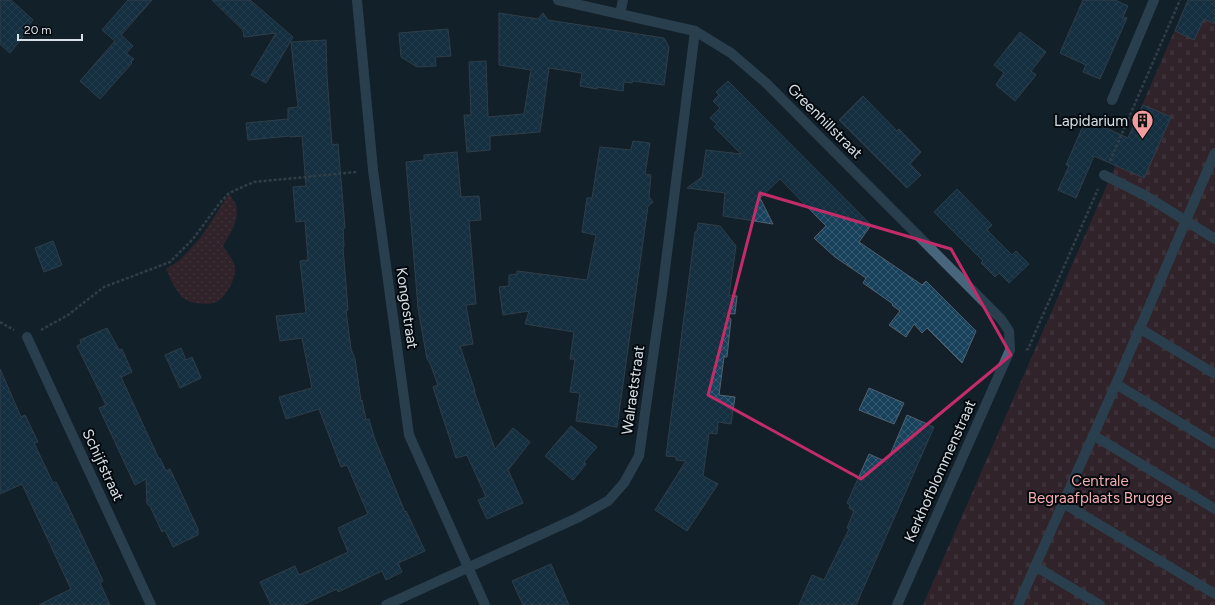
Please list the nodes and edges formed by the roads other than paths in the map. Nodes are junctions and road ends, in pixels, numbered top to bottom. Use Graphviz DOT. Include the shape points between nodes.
graph roads {
  1 [pos="357,0"];
  2 [pos="558,0"];
  3 [pos="624,0"];
  4 [pos="1154,0"];
  5 [pos="620,14"];
  6 [pos="696,31"];
  7 [pos="1112,100"];
  8 [pos="1215,153"];
  9 [pos="1104,175"];
  10 [pos="1186,221"];
  11 [pos="1215,239"];
  12 [pos="1139,328"];
  13 [pos="27,337"];
  14 [pos="1010,350"];
  15 [pos="1215,374"];
  16 [pos="1116,384"];
  17 [pos="1093,435"];
  18 [pos="1215,444"];
  19 [pos="1063,503"];
  20 [pos="1215,509"];
  21 [pos="1035,566"];
  22 [pos="468,568"];
  23 [pos="1215,594"];
  24 [pos="151,605"];
  25 [pos="386,605"];
  26 [pos="485,605"];
  27 [pos="897,605"];
  28 [pos="1018,605"];
  29 [pos="1100,605"];
  1 -- 22 [label="street, Kongostraat" via="373,170 409,435"];
  2 -- 5 [label="street, Greenhillstraat"];
  3 -- 5 [label="street"];
  4 -- 7 [label="street"];
  5 -- 6 [label="street, Greenhillstraat"];
  6 -- 14 [label="street, Greenhillstraat" via="731,53 766,83 995,314 1009,331"];
  6 -- 22 [label="street, Walraetstraat" via="639,456 624,483 608,501"];
  8 -- 10 [label="street"];
  9 -- 10 [label="street" via="1146,196"];
  10 -- 11 [label="street"];
  10 -- 12 [label="street"];
  12 -- 15 [label="street"];
  12 -- 16 [label="street"];
  13 -- 24 [label="street, Schijfstraat"];
  14 -- 27 [label="street, Kerkhofblommenstraat"];
  16 -- 17 [label="street"];
  16 -- 18 [label="street"];
  17 -- 19 [label="street"];
  17 -- 20 [label="street"];
  19 -- 21 [label="street"];
  19 -- 23 [label="street"];
  21 -- 28 [label="street"];
  21 -- 29 [label="street"];
  22 -- 25 [label="street, Walraetstraat"];
  22 -- 26 [label="street, Kongostraat"];
}
